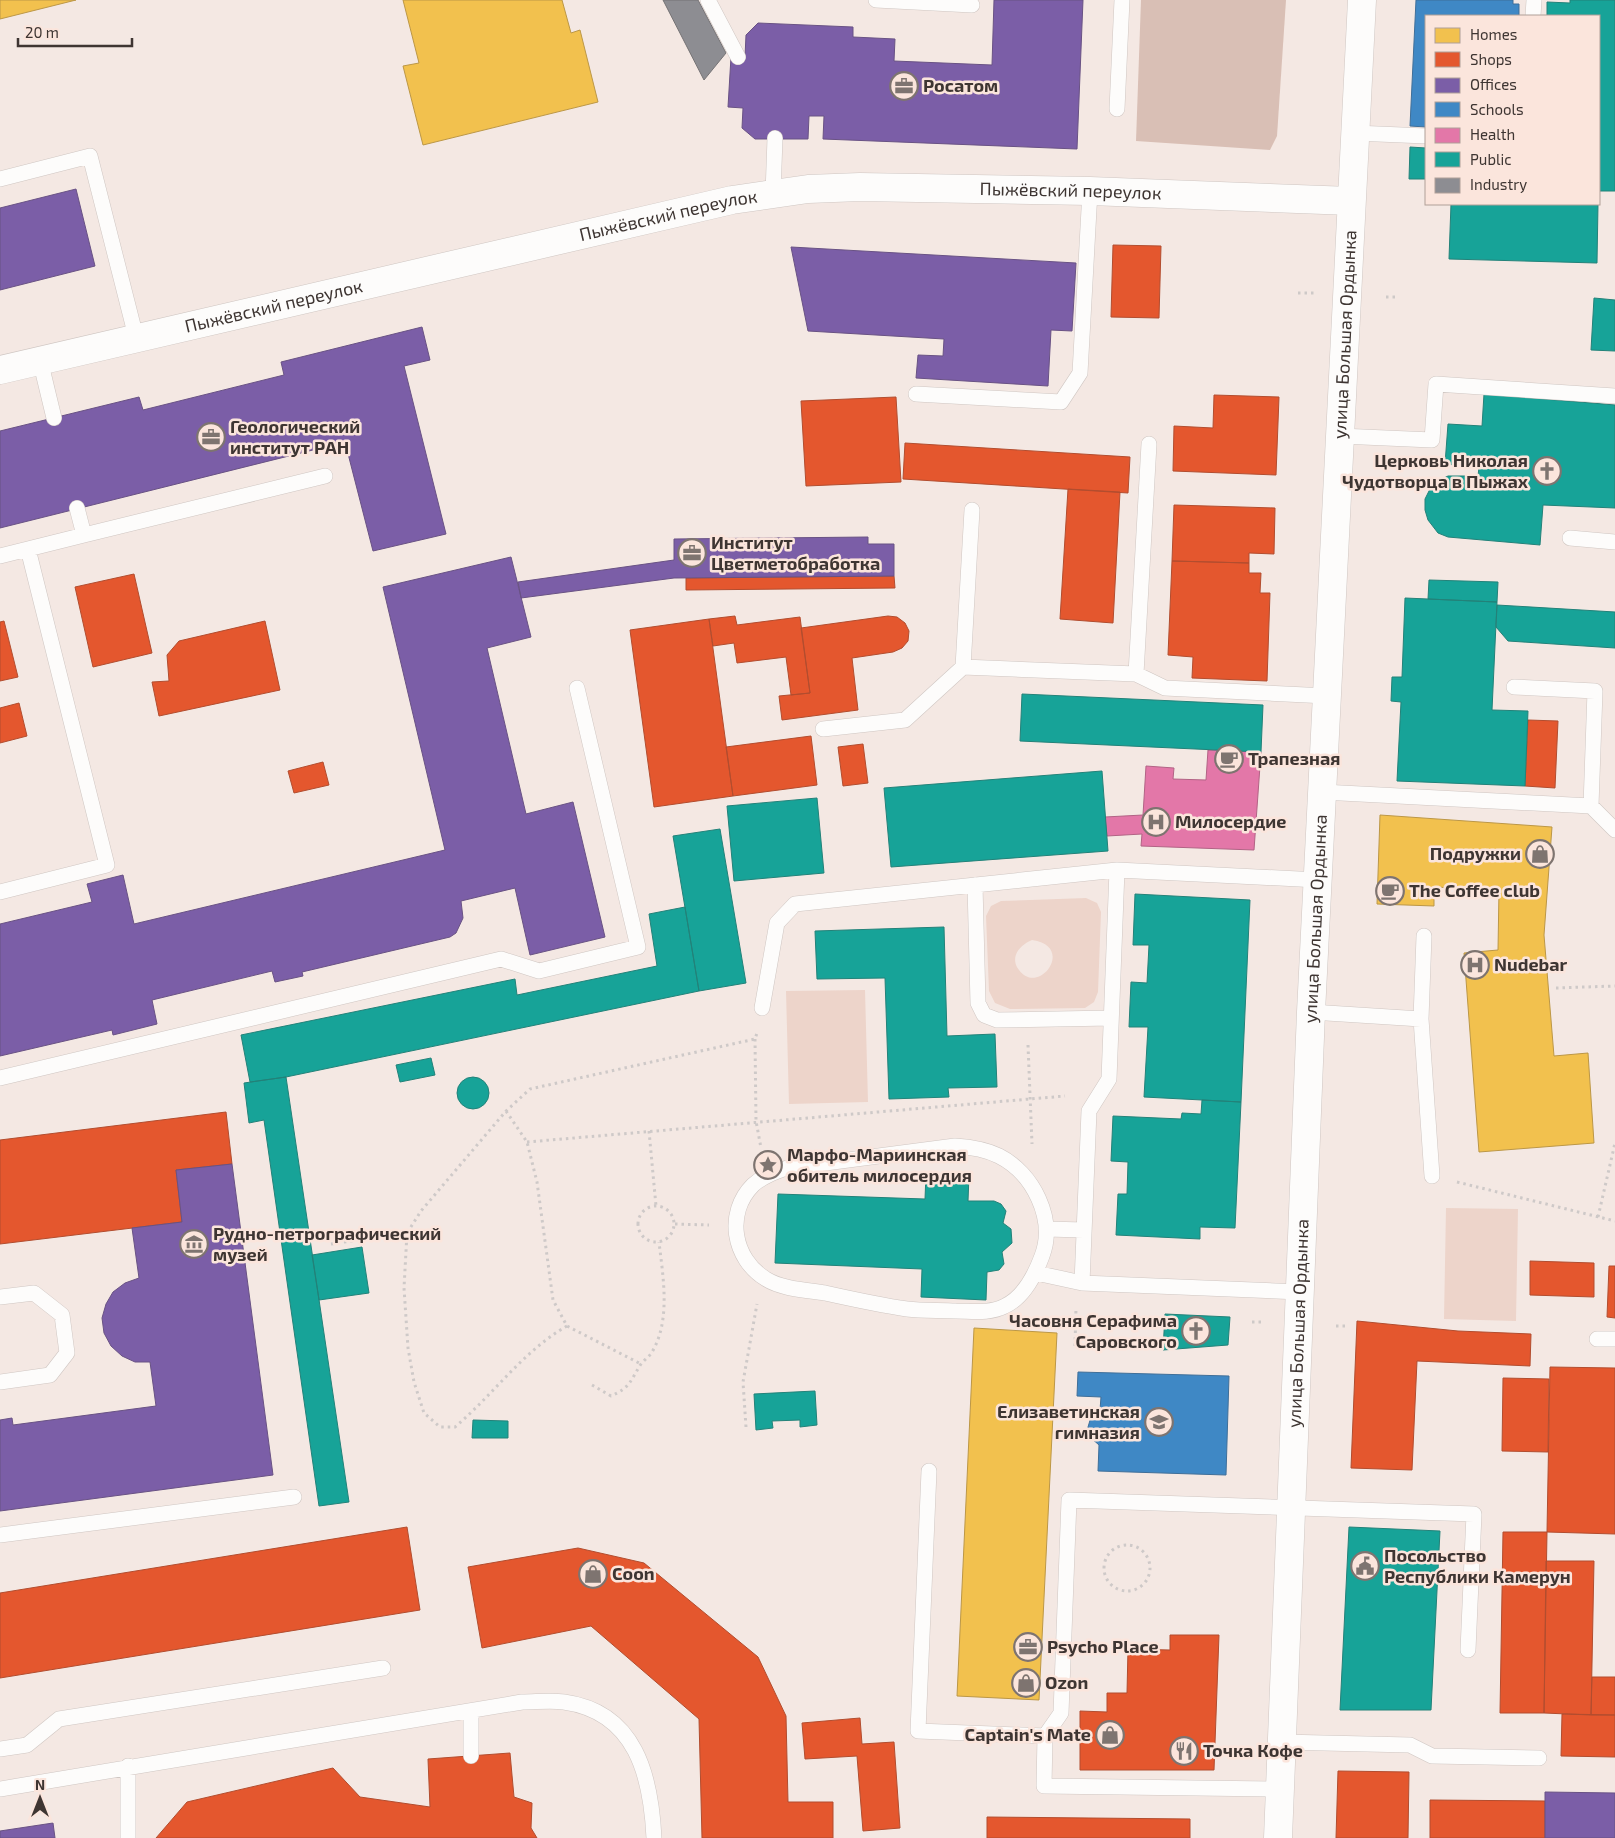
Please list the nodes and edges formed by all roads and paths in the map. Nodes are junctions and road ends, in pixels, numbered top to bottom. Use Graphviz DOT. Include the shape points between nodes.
graph roads {
  1 [pos="708,0"];
  2 [pos="876,0"];
  3 [pos="1122,0"];
  4 [pos="1362,0"];
  5 [pos="1534,0"];
  6 [pos="972,4"];
  7 [pos="1533,15"];
  8 [pos="738,57"];
  9 [pos="1117,109"];
  10 [pos="1354,133"];
  11 [pos="1425,136"];
  12 [pos="776,138"];
  13 [pos="0,179"];
  14 [pos="1090,191"];
  15 [pos="773,194"];
  16 [pos="1351,201"];
  17 [pos="1298,293"];
  18 [pos="1317,293"];
  19 [pos="1386,297"];
  20 [pos="1396,297"];
  21 [pos="136,338"];
  22 [pos="40,360"];
  23 [pos="0,370"];
  24 [pos="916,394"];
  25 [pos="1615,396"];
  26 [pos="54,418"];
  27 [pos="1340,436"];
  28 [pos="1149,444"];
  29 [pos="325,476"];
  30 [pos="77,508"];
  31 [pos="972,510"];
  32 [pos="84,535"];
  33 [pos="1570,538"];
  34 [pos="1615,542"];
  35 [pos="28,549"];
  36 [pos="0,556"];
  37 [pos="963,667"];
  38 [pos="1136,674"];
  39 [pos="1514,687"];
  40 [pos="577,688"];
  41 [pos="1326,696"];
  42 [pos="824,729"];
  43 [pos="1322,792"];
  44 [pos="1590,806"];
  45 [pos="1615,830"];
  46 [pos="1117,870"];
  47 [pos="1318,880"];
  48 [pos="975,885"];
  49 [pos="0,892"];
  50 [pos="1424,936"];
  51 [pos="1615,986"];
  52 [pos="1556,988"];
  53 [pos="762,1008"];
  54 [pos="1311,1012"];
  55 [pos="1111,1018"];
  56 [pos="1421,1018"];
  57 [pos="1027,1020"];
  58 [pos="755,1039"];
  59 [pos="0,1078"];
  60 [pos="1030,1099"];
  61 [pos="506,1111"];
  62 [pos="1089,1111"];
  63 [pos="756,1121"];
  64 [pos="649,1131"];
  65 [pos="528,1142"];
  66 [pos="1615,1143"];
  67 [pos="769,1174"];
  68 [pos="1432,1176"];
  69 [pos="1025,1177"];
  70 [pos="656,1206"];
  71 [pos="1598,1216"];
  72 [pos="1615,1220"];
  73 [pos="675,1224"];
  74 [pos="736,1225"];
  75 [pos="1046,1229"];
  76 [pos="1084,1230"];
  77 [pos="406,1233"];
  78 [pos="659,1242"];
  79 [pos="331,1244"];
  80 [pos="1036,1273"];
  81 [pos="762,1276"];
  82 [pos="1082,1283"];
  83 [pos="1300,1292"];
  84 [pos="0,1297"];
  85 [pos="1252,1322"];
  86 [pos="1265,1322"];
  87 [pos="567,1326"];
  88 [pos="1336,1326"];
  89 [pos="1346,1326"];
  90 [pos="1597,1339"];
  91 [pos="1615,1339"];
  92 [pos="1075,1346"];
  93 [pos="641,1364"];
  94 [pos="0,1382"];
  95 [pos="592,1385"];
  96 [pos="746,1427"];
  97 [pos="929,1471"];
  98 [pos="294,1497"];
  99 [pos="1291,1507"];
  100 [pos="0,1536"];
  101 [pos="1120,1591"];
  102 [pos="1468,1650"];
  103 [pos="383,1668"];
  104 [pos="471,1711"];
  105 [pos="1045,1736"];
  106 [pos="1281,1742"];
  107 [pos="0,1749"];
  108 [pos="471,1756"];
  109 [pos="1539,1758"];
  110 [pos="128,1766"];
  111 [pos="0,1789"];
  112 [pos="1279,1789"];
  113 [pos="128,1838"];
  114 [pos="654,1838"];
  115 [pos="1278,1838"];
  1 -- 8 [label="lane"];
  2 -- 6 [label="lane"];
  3 -- 9 [label="lane"];
  4 -- 10 [label="main road, улица Большая Ордынка"];
  5 -- 7 [label="lane"];
  10 -- 11 [label="lane"];
  10 -- 16 [label="main road, улица Большая Ордынка"];
  12 -- 15 [label="lane"];
  13 -- 21 [label="lane" via="90,156"];
  14 -- 15 [label="main road, Пыжёвский переулок" via="860,187"];
  14 -- 16 [label="main road, Пыжёвский переулок"];
  14 -- 24 [label="lane" via="1080,373 1061,402"];
  15 -- 21 [label="main road, Пыжёвский переулок" via="732,200"];
  16 -- 27 [label="main road, улица Большая Ордынка"];
  17 -- 18 [label="path"];
  19 -- 20 [label="path"];
  21 -- 22 [label="main road, Пыжёвский переулок"];
  22 -- 23 [label="main road, Пыжёвский переулок"];
  22 -- 26 [label="lane"];
  25 -- 27 [label="lane" via="1436,384 1432,440"];
  27 -- 41 [label="main road, улица Большая Ордынка"];
  28 -- 38 [label="lane"];
  29 -- 32 [label="lane"];
  30 -- 32 [label="lane"];
  31 -- 37 [label="lane"];
  32 -- 35 [label="lane"];
  33 -- 34 [label="lane"];
  35 -- 36 [label="lane"];
  35 -- 49 [label="lane" via="107,865"];
  37 -- 38 [label="lane"];
  37 -- 42 [label="lane" via="905,720"];
  38 -- 41 [label="lane" via="1165,688"];
  39 -- 44 [label="lane" via="1596,691"];
  40 -- 59 [label="lane" via="638,947 538,971 501,959"];
  41 -- 43 [label="main road, улица Большая Ордынка"];
  43 -- 44 [label="lane"];
  43 -- 47 [label="main road, улица Большая Ордынка"];
  44 -- 45 [label="lane"];
  46 -- 47 [label="lane"];
  46 -- 48 [label="lane"];
  46 -- 55 [label="lane"];
  47 -- 54 [label="main road, улица Большая Ордынка"];
  48 -- 53 [label="lane" via="795,904 776,923"];
  48 -- 57 [label="lane" via="978,1003 984,1015 997,1020"];
  50 -- 56 [label="lane"];
  51 -- 52 [label="path"];
  53 -- 58 [label="path"];
  54 -- 56 [label="lane"];
  54 -- 83 [label="main road, улица Большая Ордынка"];
  55 -- 57 [label="lane"];
  55 -- 62 [label="lane" via="1109,1079"];
  56 -- 68 [label="lane"];
  57 -- 60 [label="path"];
  58 -- 61 [label="path" via="530,1088"];
  58 -- 63 [label="path"];
  60 -- 62 [label="path" via="1069,1096"];
  60 -- 63 [label="path"];
  60 -- 69 [label="path" via="1032,1151"];
  61 -- 65 [label="path"];
  61 -- 77 [label="path"];
  62 -- 76 [label="lane"];
  63 -- 64 [label="path"];
  63 -- 67 [label="path"];
  64 -- 65 [label="path"];
  64 -- 70 [label="path"];
  65 -- 87 [label="path" via="537,1182 553,1300"];
  66 -- 71 [label="path"];
  67 -- 69 [label="lane" via="787,1168 956,1146 978,1148 1000,1156"];
  67 -- 74 [label="lane" via="754,1184 742,1199"];
  68 -- 71 [label="path"];
  69 -- 75 [label="lane" via="1042,1206"];
  70 -- 73 [label="path" via="669,1211"];
  70 -- 78 [label="path" via="640,1216 638,1229 646,1239"];
  71 -- 72 [label="path"];
  73 -- 74 [label="path"];
  73 -- 78 [label="path" via="670,1236"];
  74 -- 81 [label="lane" via="742,1254 752,1269"];
  75 -- 76 [label="lane"];
  75 -- 80 [label="lane" via="1044,1252"];
  76 -- 82 [label="lane"];
  77 -- 79 [label="path"];
  77 -- 87 [label="path" via="404,1288 412,1374 424,1413 440,1426 455,1426 483,1403 521,1361 548,1337"];
  78 -- 93 [label="path" via="664,1290 662,1325 652,1352"];
  80 -- 81 [label="lane" via="1023,1292 1005,1306 986,1312 908,1309 785,1286"];
  80 -- 82 [label="lane"];
  81 -- 96 [label="path" via="743,1382"];
  82 -- 83 [label="lane"];
  82 -- 92 [label="path" via="1076,1308"];
  83 -- 99 [label="main road, улица Большая Ордынка"];
  84 -- 94 [label="lane" via="34,1293 62,1315 68,1353 50,1375"];
  85 -- 86 [label="path"];
  87 -- 93 [label="path"];
  88 -- 89 [label="path"];
  90 -- 91 [label="lane"];
  93 -- 95 [label="path" via="626,1389 611,1396"];
  97 -- 105 [label="lane" via="918,1731"];
  98 -- 100 [label="lane"];
  99 -- 102 [label="lane" via="1474,1514"];
  99 -- 105 [label="lane" via="1069,1500 1061,1713"];
  99 -- 106 [label="main road, улица Большая Ордынка"];
  101 -- 101 [label="path" via="1131,1592 1141,1587 1149,1575 1149,1560 1134,1546 1123,1545 1107,1556 1104,1566 1106,1577 1111,1586"];
  103 -- 107 [label="lane" via="59,1719 27,1745"];
  104 -- 108 [label="lane"];
  104 -- 110 [label="lane"];
  104 -- 114 [label="lane" via="522,1702 564,1702 598,1712 626,1734 644,1768"];
  105 -- 112 [label="lane" via="1044,1786"];
  106 -- 109 [label="lane" via="1410,1745 1432,1756"];
  106 -- 112 [label="main road, улица Большая Ордынка"];
  110 -- 111 [label="lane"];
  110 -- 113 [label="lane"];
  112 -- 115 [label="main road, улица Большая Ордынка"];
}
